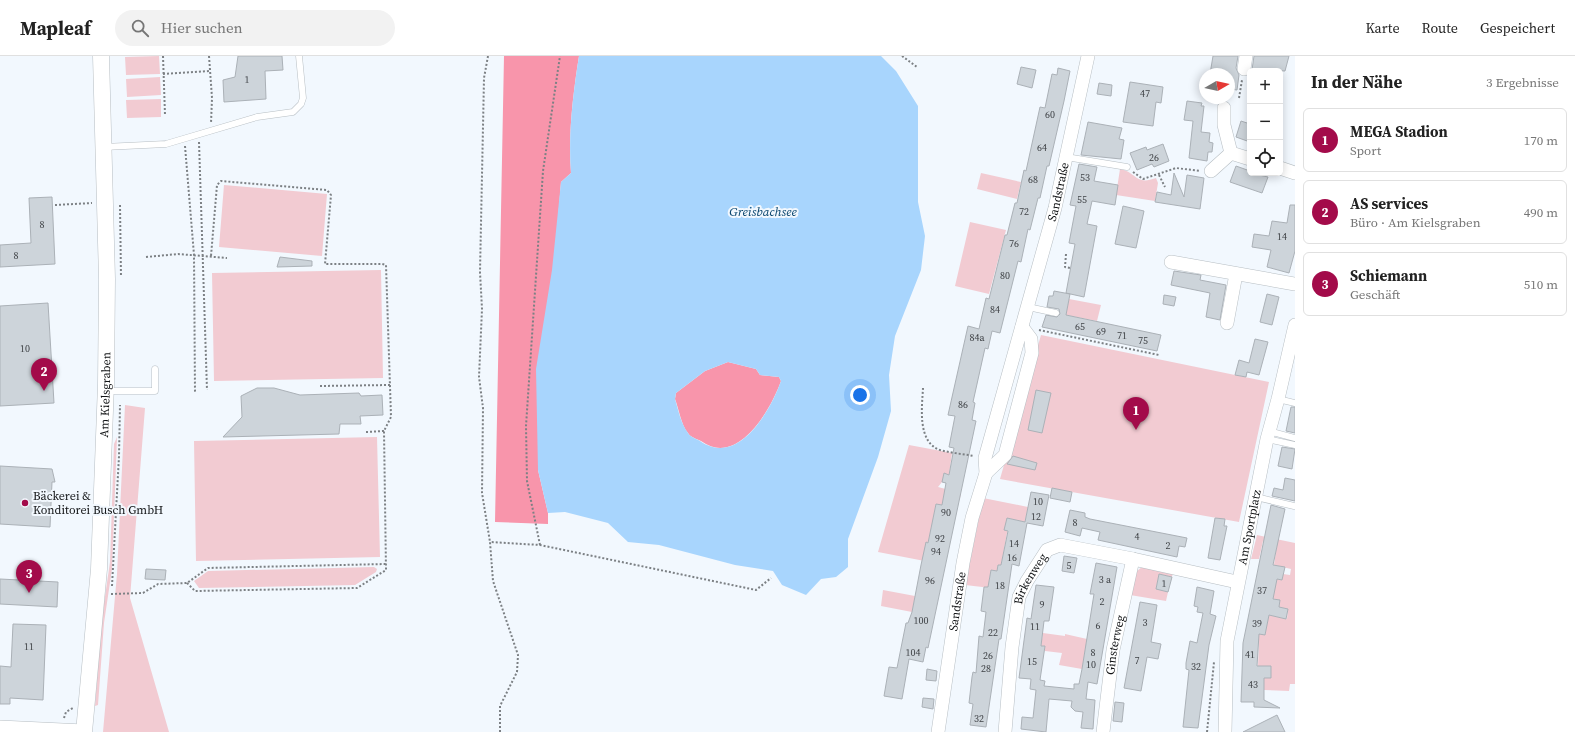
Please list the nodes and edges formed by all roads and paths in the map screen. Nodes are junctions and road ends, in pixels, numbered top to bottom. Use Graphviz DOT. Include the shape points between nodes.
graph roads {
  1 [pos="101,56"];
  2 [pos="162,56"];
  3 [pos="209,56"];
  4 [pos="299,56"];
  5 [pos="488,56"];
  6 [pos="560,56"];
  7 [pos="902,56"];
  8 [pos="1088,56"];
  9 [pos="1245,62"];
  10 [pos="917,67"];
  11 [pos="209,71"];
  12 [pos="163,74"];
  13 [pos="1239,98"];
  14 [pos="1224,108"];
  15 [pos="165,115"];
  16 [pos="211,131"];
  17 [pos="199,134"];
  18 [pos="184,139"];
  19 [pos="104,147"];
  20 [pos="1231,153"];
  21 [pos="1066,157"];
  22 [pos="1247,158"];
  23 [pos="1127,167"];
  24 [pos="1283,169"];
  25 [pos="1212,171"];
  26 [pos="1295,173"];
  27 [pos="1159,175"];
  28 [pos="1165,188"];
  29 [pos="105,202"];
  30 [pos="55,205"];
  31 [pos="1066,254"];
  32 [pos="194,256"];
  33 [pos="204,256"];
  34 [pos="210,256"];
  35 [pos="146,257"];
  36 [pos="227,258"];
  37 [pos="1171,262"];
  38 [pos="1070,268"];
  39 [pos="1236,274"];
  40 [pos="1295,284"];
  41 [pos="1028,307"];
  42 [pos="1056,314"];
  43 [pos="1226,323"];
  44 [pos="1295,325"];
  45 [pos="1022,327"];
  46 [pos="1159,355"];
  47 [pos="155,369"];
  48 [pos="390,385"];
  49 [pos="320,386"];
  50 [pos="923,388"];
  51 [pos="207,390"];
  52 [pos="106,391"];
  53 [pos="195,393"];
  54 [pos="1278,399"];
  55 [pos="1295,403"];
  56 [pos="384,431"];
  57 [pos="366,432"];
  58 [pos="1268,435"];
  59 [pos="1295,438"];
  60 [pos="1295,445"];
  61 [pos="985,458"];
  62 [pos="986,472"];
  63 [pos="1256,497"];
  64 [pos="1294,506"];
  65 [pos="490,542"];
  66 [pos="540,545"];
  67 [pos="1133,559"];
  68 [pos="386,564"];
  69 [pos="771,578"];
  70 [pos="1237,582"];
  71 [pos="186,583"];
  72 [pos="111,594"];
  73 [pos="86,708"];
  74 [pos="0,727"];
  75 [pos="63,730"];
  76 [pos="84,731"];
  77 [pos="500,732"];
  78 [pos="938,732"];
  79 [pos="1005,732"];
  80 [pos="1103,732"];
  81 [pos="1224,732"];
  1 -- 19 [label="street, Am Kielsgraben"];
  2 -- 12 [label="path"];
  3 -- 11 [label="path"];
  4 -- 16 [label="lane" via="303,98 298,108 285,114 257,117"];
  5 -- 65 [label="path" via="484,78 479,377 483,408 482,493"];
  6 -- 66 [label="path" via="543,170 526,426 527,481"];
  7 -- 10 [label="path"];
  8 -- 21 [label="street, Sandstraße"];
  9 -- 13 [label="path"];
  11 -- 12 [label="path"];
  11 -- 16 [label="path" via="212,98"];
  12 -- 15 [label="path"];
  14 -- 20 [label="street" via="1224,125"];
  16 -- 17 [label="lane"];
  17 -- 18 [label="lane"];
  17 -- 33 [label="path"];
  18 -- 19 [label="lane" via="166,144"];
  18 -- 32 [label="path"];
  19 -- 29 [label="street, Am Kielsgraben"];
  20 -- 22 [label="street"];
  20 -- 25 [label="street"];
  21 -- 23 [label="lane"];
  21 -- 41 [label="street, Sandstraße"];
  23 -- 27 [label="path" via="1143,179"];
  24 -- 26 [label="street"];
  25 -- 27 [label="path" via="1176,168"];
  27 -- 28 [label="path"];
  29 -- 30 [label="path"];
  29 -- 52 [label="street, Am Kielsgraben"];
  31 -- 38 [label="path" via="1064,267"];
  32 -- 33 [label="path"];
  32 -- 35 [label="path" via="178,254"];
  32 -- 53 [label="path"];
  33 -- 34 [label="path"];
  33 -- 51 [label="path"];
  34 -- 36 [label="path"];
  34 -- 48 [label="path" via="219,181 329,190 331,195 325,264 382,264 387,267"];
  37 -- 39 [label="street"];
  39 -- 40 [label="street"];
  39 -- 43 [label="street"];
  41 -- 42 [label="lane"];
  41 -- 45 [label="street, Sandstraße"];
  44 -- 54 [label="street, Am Sportplatz"];
  45 -- 46 [label="path"];
  45 -- 61 [label="street, Sandstraße"];
  45 -- 62 [label="street" via="1031,338 1032,353 1005,455"];
  47 -- 52 [label="lane" via="155,391"];
  48 -- 49 [label="path"];
  48 -- 56 [label="path" via="391,417"];
  50 -- 61 [label="path" via="922,416 924,430 931,445 940,450"];
  52 -- 73 [label="street, Am Kielsgraben" via="99,569"];
  54 -- 55 [label="lane"];
  54 -- 58 [label="street, Am Sportplatz"];
  56 -- 57 [label="path"];
  56 -- 68 [label="path"];
  58 -- 59 [label="lane"];
  58 -- 60 [label="lane"];
  58 -- 63 [label="street, Am Sportplatz"];
  61 -- 62 [label="street, Sandstraße"];
  62 -- 78 [label="street, Sandstraße" via="972,518 963,563"];
  63 -- 64 [label="lane"];
  63 -- 70 [label="street, Am Sportplatz"];
  65 -- 66 [label="path"];
  65 -- 77 [label="path" via="493,581 518,655 518,665 500,706"];
  66 -- 69 [label="path" via="756,590"];
  67 -- 70 [label="street, Birkenweg"];
  67 -- 79 [label="street, Birkenweg" via="1060,545 1047,550 1019,597"];
  67 -- 80 [label="street, Ginsterweg" via="1113,650"];
  68 -- 71 [label="path" via="208,568"];
  68 -- 71 [label="path" via="386,570 357,588 195,591"];
  70 -- 81 [label="street, Am Sportplatz" via="1227,641"];
  71 -- 72 [label="path" via="158,584 143,593"];
  73 -- 75 [label="path" via="74,707 66,712"];
  73 -- 76 [label="street, Am Kielsgraben"];
  74 -- 75 [label="street"];
  75 -- 76 [label="street"];
}
